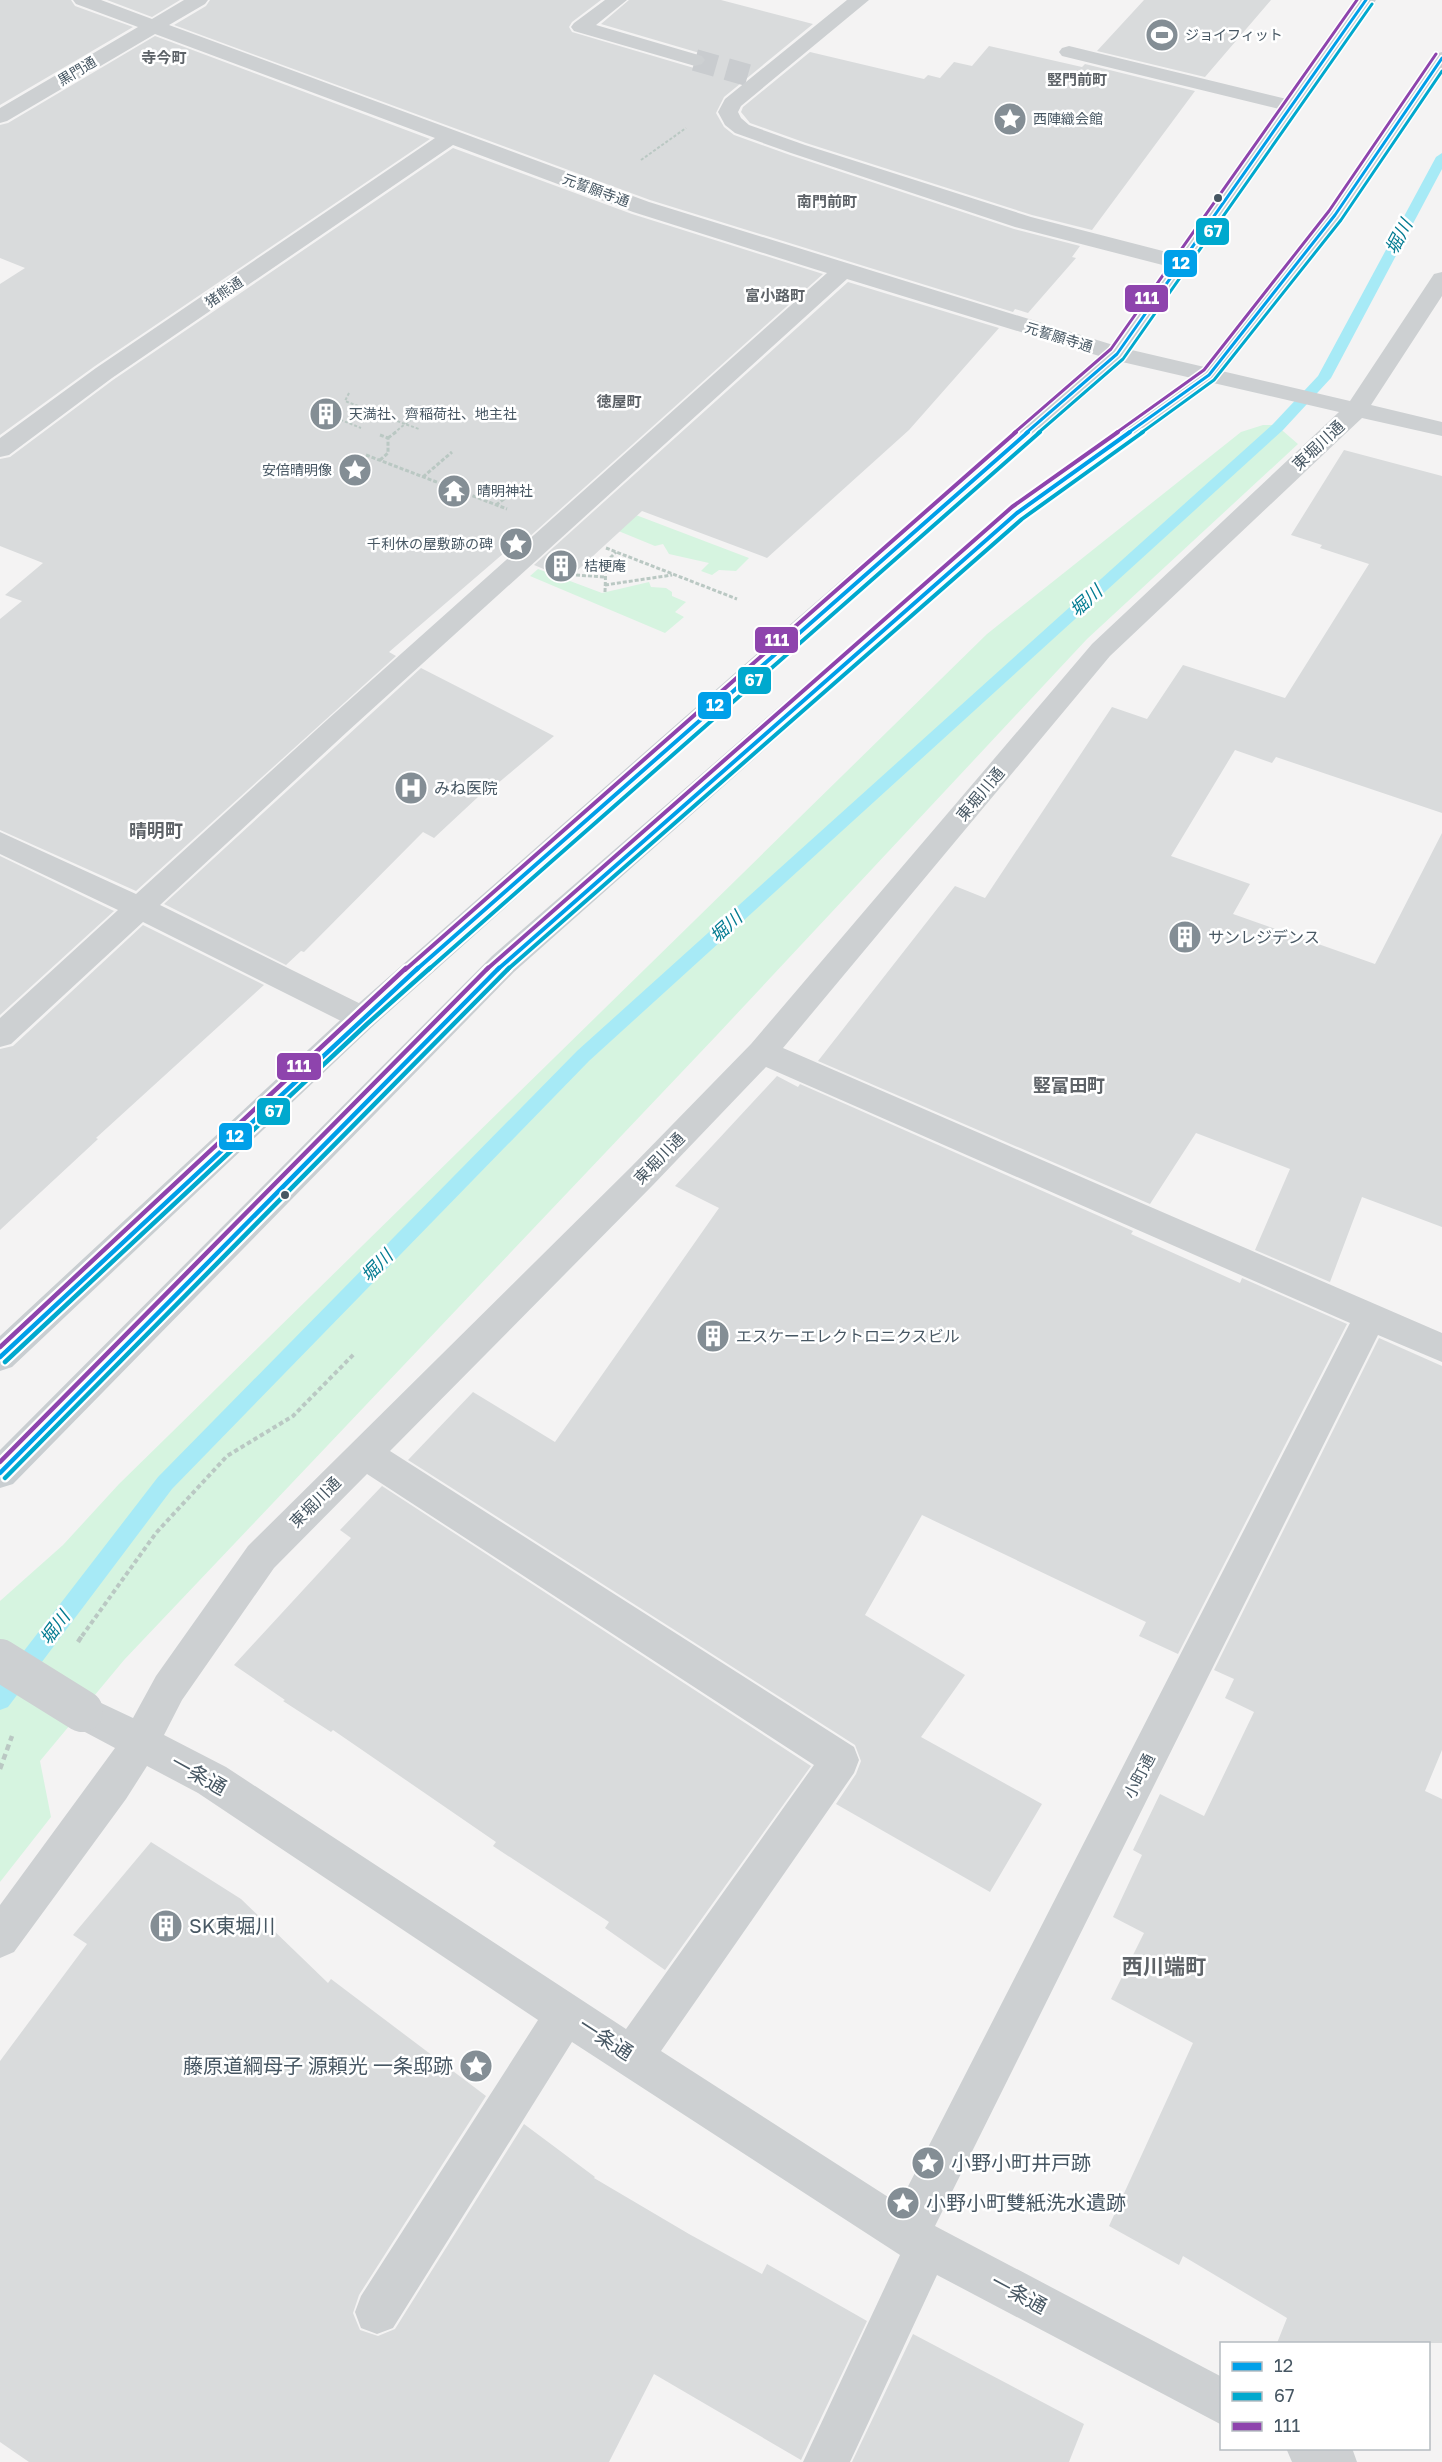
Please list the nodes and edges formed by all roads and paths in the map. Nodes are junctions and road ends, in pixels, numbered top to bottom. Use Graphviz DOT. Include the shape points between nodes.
graph roads {
  1 [pos="83,0"];
  2 [pos="198,0"];
  3 [pos="617,0"];
  4 [pos="859,0"];
  5 [pos="1366,0"];
  6 [pos="154,25"];
  7 [pos="1069,52"];
  8 [pos="1442,58"];
  9 [pos="695,60"];
  10 [pos="1292,106"];
  11 [pos="0,117"];
  12 [pos="692,124"];
  13 [pos="450,137"];
  14 [pos="597,191"];
  15 [pos="1182,263"];
  16 [pos="843,271"];
  17 [pos="1442,279"];
  18 [pos="1117,354"];
  19 [pos="1209,375"];
  20 [pos="349,393"];
  21 [pos="1347,406"];
  22 [pos="331,416"];
  23 [pos="416,416"];
  24 [pos="405,424"];
  25 [pos="361,428"];
  26 [pos="419,429"];
  27 [pos="1442,429"];
  28 [pos="380,435"];
  29 [pos="388,438"];
  30 [pos="0,450"];
  31 [pos="452,452"];
  32 [pos="380,460"];
  33 [pos="423,477"];
  34 [pos="504,498"];
  35 [pos="496,505"];
  36 [pos="616,552"];
  37 [pos="573,575"];
  38 [pos="674,575"];
  39 [pos="605,577"];
  40 [pos="690,581"];
  41 [pos="605,585"];
  42 [pos="605,592"];
  43 [pos="737,599"];
  44 [pos="0,842"];
  45 [pos="140,908"];
  46 [pos="362,1018"];
  47 [pos="0,1036"];
  48 [pos="762,1052"];
  49 [pos="1370,1318"];
  50 [pos="1442,1348"];
  51 [pos="355,1353"];
  52 [pos="0,1357"];
  53 [pos="364,1453"];
  54 [pos="0,1473"];
  55 [pos="82,1636"];
  56 [pos="0,1660"];
  57 [pos="8,1741"];
  58 [pos="140,1743"];
  59 [pos="0,1769"];
  60 [pos="0,1938"];
  61 [pos="566,2014"];
  62 [pos="632,2056"];
  63 [pos="918,2240"];
  64 [pos="377,2312"];
  65 [pos="1220,2401"];
  66 [pos="1313,2450"];
  67 [pos="826,2462"];
  68 [pos="1334,2462"];
  1 -- 6 [label="street, 元誓願寺通"];
  2 -- 6 [label="street, 黒門通"];
  3 -- 9 [label="street" via="581,27"];
  4 -- 15 [label="street" via="755,78 732,103 728,112 732,121 742,129 1023,222"];
  5 -- 10 [label="main road"];
  6 -- 11 [label="street, 黒門通"];
  6 -- 13 [label="street, 元誓願寺通"];
  7 -- 10 [label="street"];
  8 -- 19 [label="main road" via="1335,215"];
  10 -- 15 [label="main road"];
  12 -- 14 [label="path"];
  13 -- 14 [label="street, 元誓願寺通"];
  13 -- 30 [label="street, 猪熊通" via="104,373"];
  14 -- 16 [label="street, 元誓願寺通"];
  15 -- 18 [label="main road"];
  16 -- 18 [label="street, 元誓願寺通"];
  16 -- 45 [label="street"];
  17 -- 21 [label="street, 東堀川通"];
  18 -- 19 [label="street, 元誓願寺通"];
  18 -- 46 [label="main road" via="802,627"];
  19 -- 21 [label="street, 元誓願寺通"];
  19 -- 54 [label="main road" via="1017,513 503,964"];
  20 -- 24 [label="path" via="345,401"];
  21 -- 27 [label="street"];
  21 -- 48 [label="street, 東堀川通" via="1101,650"];
  22 -- 25 [label="path"];
  23 -- 24 [label="path"];
  24 -- 26 [label="path"];
  24 -- 29 [label="path"];
  28 -- 29 [label="path"];
  29 -- 32 [label="path" via="388,453"];
  31 -- 33 [label="path"];
  34 -- 35 [label="path"];
  36 -- 39 [label="path" via="606,562"];
  37 -- 39 [label="path"];
  38 -- 41 [label="path"];
  39 -- 41 [label="path"];
  40 -- 43 [label="path"];
  41 -- 42 [label="path"];
  44 -- 45 [label="street"];
  45 -- 46 [label="street"];
  45 -- 47 [label="street"];
  46 -- 52 [label="main road"];
  48 -- 49 [label="street"];
  48 -- 53 [label="street, 東堀川通"];
  49 -- 50 [label="street"];
  49 -- 63 [label="street, 小町通"];
  51 -- 55 [label="path" via="293,1416 227,1456 156,1533"];
  53 -- 58 [label="street, 東堀川通" via="261,1557 169,1689"];
  53 -- 62 [label="street" via="840,1761"];
  56 -- 58 [label="street, 一条通, bridge"];
  57 -- 59 [label="path"];
  58 -- 60 [label="street, 東堀川通"];
  58 -- 61 [label="street, 一条通" via="212,1780"];
  61 -- 62 [label="street, 一条通"];
  61 -- 64 [label="street"];
  62 -- 63 [label="street, 一条通"];
  63 -- 65 [label="street, 一条通"];
  63 -- 67 [label="street, 小町通"];
  66 -- 68 [label="street"];
}
